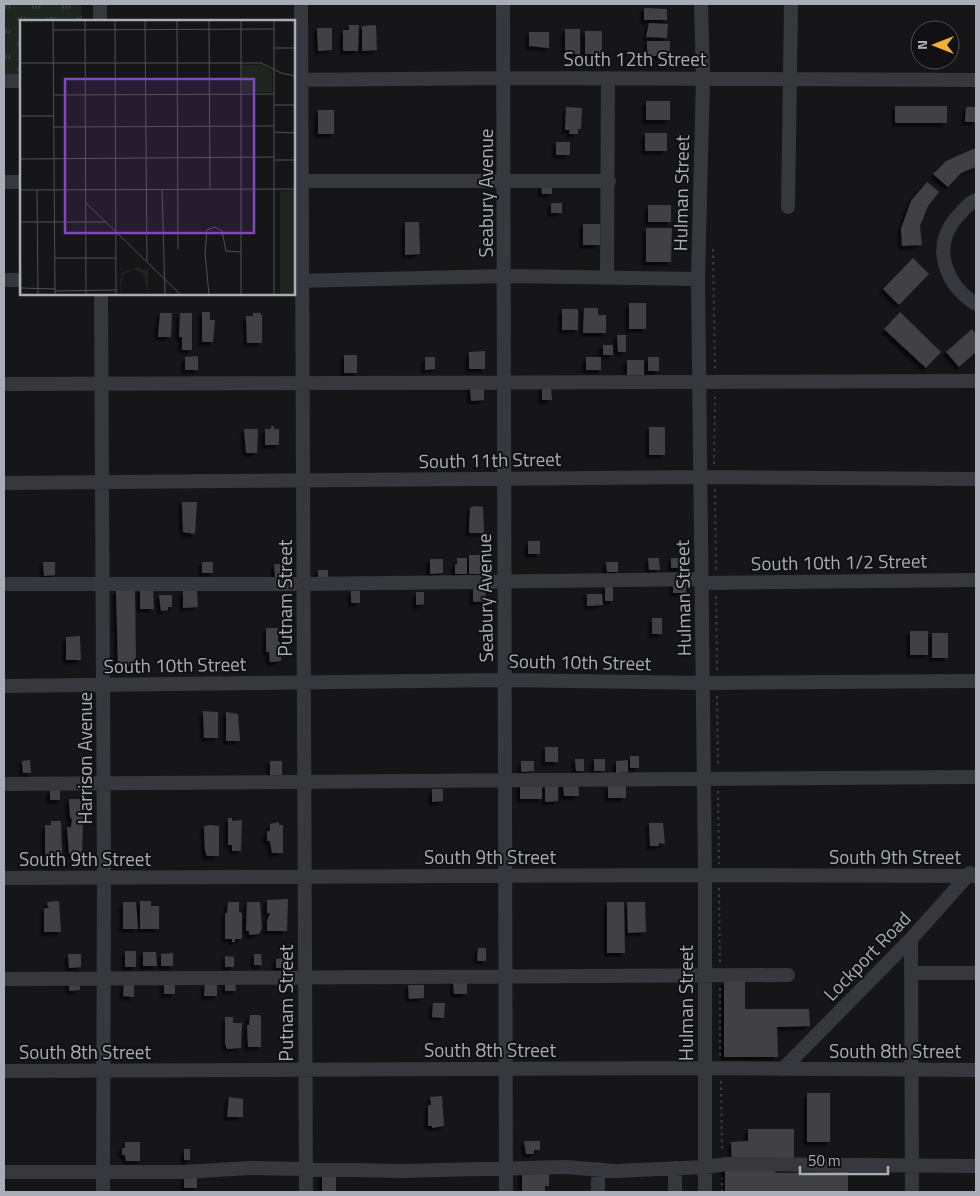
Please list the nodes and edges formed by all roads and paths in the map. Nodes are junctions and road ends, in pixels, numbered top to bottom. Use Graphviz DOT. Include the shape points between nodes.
graph roads {
  1 [pos="100,4"];
  2 [pos="301,4"];
  3 [pos="503,4"];
  4 [pos="701,4"];
  5 [pos="791,4"];
  6 [pos="100,20"];
  7 [pos="505,78"];
  8 [pos="608,78"];
  9 [pos="703,78"];
  10 [pos="790,79"];
  11 [pos="298,80"];
  12 [pos="976,80"];
  13 [pos="4,81"];
  14 [pos="20,81"];
  15 [pos="609,180"];
  16 [pos="298,181"];
  17 [pos="504,181"];
  18 [pos="4,182"];
  19 [pos="20,182"];
  20 [pos="976,200"];
  21 [pos="788,207"];
  22 [pos="712,241"];
  23 [pos="504,276"];
  24 [pos="607,277"];
  25 [pos="698,278"];
  26 [pos="4,280"];
  27 [pos="20,280"];
  28 [pos="298,281"];
  29 [pos="101,295"];
  30 [pos="976,304"];
  31 [pos="504,381"];
  32 [pos="699,381"];
  33 [pos="715,381"];
  34 [pos="976,381"];
  35 [pos="303,382"];
  36 [pos="101,383"];
  37 [pos="4,384"];
  38 [pos="708,477"];
  39 [pos="503,478"];
  40 [pos="976,479"];
  41 [pos="101,481"];
  42 [pos="304,481"];
  43 [pos="4,483"];
  44 [pos="976,580"];
  45 [pos="707,581"];
  46 [pos="504,583"];
  47 [pos="4,584"];
  48 [pos="102,584"];
  49 [pos="304,584"];
  50 [pos="505,680"];
  51 [pos="976,681"];
  52 [pos="304,682"];
  53 [pos="710,683"];
  54 [pos="103,685"];
  55 [pos="4,686"];
  56 [pos="976,777"];
  57 [pos="505,780"];
  58 [pos="711,780"];
  59 [pos="304,782"];
  60 [pos="103,783"];
  61 [pos="4,784"];
  62 [pos="973,873"];
  63 [pos="712,875"];
  64 [pos="505,876"];
  65 [pos="104,877"];
  66 [pos="305,877"];
  67 [pos="4,878"];
  68 [pos="911,939"];
  69 [pos="911,973"];
  70 [pos="976,973"];
  71 [pos="720,975"];
  72 [pos="788,975"];
  73 [pos="505,976"];
  74 [pos="705,976"];
  75 [pos="305,977"];
  76 [pos="4,978"];
  77 [pos="103,978"];
  78 [pos="704,1068"];
  79 [pos="720,1068"];
  80 [pos="505,1069"];
  81 [pos="783,1069"];
  82 [pos="305,1070"];
  83 [pos="911,1070"];
  84 [pos="976,1070"];
  85 [pos="4,1071"];
  86 [pos="103,1071"];
  87 [pos="722,1164"];
  88 [pos="912,1166"];
  89 [pos="976,1166"];
  90 [pos="705,1167"];
  91 [pos="675,1168"];
  92 [pos="306,1169"];
  93 [pos="506,1169"];
  94 [pos="598,1170"];
  95 [pos="4,1172"];
  96 [pos="103,1172"];
  97 [pos="103,1192"];
  98 [pos="306,1192"];
  99 [pos="506,1192"];
  100 [pos="598,1192"];
  101 [pos="675,1192"];
  102 [pos="705,1192"];
  103 [pos="722,1192"];
  104 [pos="912,1192"];
  1 -- 6 [label="street"];
  2 -- 11 [label="street, Putnam Street"];
  3 -- 7 [label="street, Seabury Avenue"];
  4 -- 9 [label="street, Hulman Street"];
  5 -- 10 [label="street"];
  7 -- 8 [label="street, South 12th Street"];
  7 -- 11 [label="street, South 12th Street"];
  7 -- 17 [label="street, Seabury Avenue"];
  8 -- 9 [label="street, South 12th Street"];
  8 -- 15 [label="street"];
  9 -- 10 [label="street, South 12th Street"];
  9 -- 25 [label="street, Hulman Street"];
  10 -- 12 [label="street, South 12th Street"];
  10 -- 21 [label="street"];
  11 -- 16 [label="street, Putnam Street"];
  13 -- 14 [label="street"];
  15 -- 17 [label="street"];
  15 -- 24 [label="street"];
  16 -- 17 [label="street"];
  16 -- 28 [label="street, Putnam Street"];
  17 -- 23 [label="street, Seabury Avenue"];
  18 -- 19 [label="street"];
  20 -- 30 [label="street" via="968,204 951,225 942,248 946,272 962,296"];
  22 -- 33 [label="path"];
  23 -- 24 [label="street"];
  23 -- 28 [label="street"];
  23 -- 31 [label="street, Seabury Avenue"];
  24 -- 25 [label="street"];
  25 -- 32 [label="street, Hulman Street"];
  26 -- 27 [label="street"];
  28 -- 35 [label="street, Putnam Street"];
  29 -- 36 [label="street, Harrison Avenue"];
  31 -- 32 [label="street"];
  31 -- 35 [label="street"];
  31 -- 39 [label="street, Seabury Avenue"];
  32 -- 33 [label="street"];
  32 -- 38 [label="street, Hulman Street"];
  33 -- 34 [label="street"];
  33 -- 38 [label="path"];
  35 -- 36 [label="street"];
  35 -- 42 [label="street, Putnam Street"];
  36 -- 37 [label="street"];
  36 -- 41 [label="street, Harrison Avenue"];
  38 -- 39 [label="street, South 11th Street"];
  38 -- 40 [label="street, South 11th Street"];
  38 -- 45 [label="street, Hulman Street"];
  38 -- 45 [label="path"];
  39 -- 42 [label="street, South 11th Street"];
  39 -- 46 [label="street, Seabury Avenue"];
  41 -- 42 [label="street, South 11th Street"];
  41 -- 43 [label="street, South 11th Street"];
  41 -- 48 [label="street, Harrison Avenue"];
  42 -- 49 [label="street, Putnam Street"];
  44 -- 45 [label="street, South 10th 1/2 Street"];
  45 -- 46 [label="street, South 10th 1/2 Street"];
  45 -- 53 [label="street, Hulman Street"];
  45 -- 53 [label="path"];
  46 -- 49 [label="street, South 10th 1/2 Street"];
  46 -- 50 [label="street, Seabury Avenue"];
  47 -- 48 [label="street, South 10th 1/2 Street"];
  48 -- 49 [label="street, South 10th 1/2 Street"];
  48 -- 54 [label="street, Harrison Avenue"];
  49 -- 52 [label="street, Putnam Street"];
  50 -- 52 [label="street, South 10th Street"];
  50 -- 53 [label="street, South 10th Street"];
  50 -- 57 [label="street, Seabury Avenue"];
  51 -- 53 [label="street, South 10th Street"];
  52 -- 54 [label="street, South 10th Street"];
  52 -- 59 [label="street, Putnam Street"];
  53 -- 58 [label="street, Hulman Street"];
  53 -- 58 [label="path"];
  54 -- 55 [label="street, South 10th Street"];
  54 -- 60 [label="street, Harrison Avenue"];
  56 -- 58 [label="street"];
  57 -- 58 [label="street"];
  57 -- 59 [label="street"];
  57 -- 64 [label="street, Seabury Avenue"];
  58 -- 63 [label="street, Hulman Street"];
  58 -- 63 [label="path"];
  59 -- 60 [label="street"];
  59 -- 66 [label="street, Putnam Street"];
  60 -- 61 [label="street"];
  60 -- 65 [label="street, Harrison Avenue"];
  62 -- 63 [label="street, South 9th Street"];
  62 -- 68 [label="street, Lockport Road"];
  63 -- 64 [label="street, South 9th Street"];
  63 -- 71 [label="path"];
  63 -- 74 [label="street, Hulman Street"];
  64 -- 66 [label="street, South 9th Street"];
  64 -- 73 [label="street, Seabury Avenue"];
  65 -- 66 [label="street, South 9th Street"];
  65 -- 67 [label="street, South 9th Street"];
  65 -- 77 [label="street, Harrison Avenue"];
  66 -- 75 [label="street, Putnam Street"];
  68 -- 69 [label="street"];
  68 -- 81 [label="street, Lockport Road"];
  69 -- 70 [label="street"];
  69 -- 83 [label="street"];
  71 -- 72 [label="street"];
  71 -- 74 [label="street"];
  71 -- 79 [label="path"];
  73 -- 74 [label="street"];
  73 -- 75 [label="street"];
  73 -- 80 [label="street, Seabury Avenue"];
  74 -- 78 [label="street, Hulman Street"];
  75 -- 77 [label="street"];
  75 -- 82 [label="street, Putnam Street"];
  76 -- 77 [label="street"];
  77 -- 86 [label="street, Harrison Avenue"];
  78 -- 79 [label="street, South 8th Street"];
  78 -- 80 [label="street, South 8th Street"];
  78 -- 90 [label="street, Hulman Street"];
  79 -- 81 [label="street, South 8th Street"];
  79 -- 87 [label="path"];
  80 -- 82 [label="street, South 8th Street"];
  80 -- 93 [label="street, Seabury Avenue"];
  81 -- 83 [label="street, South 8th Street"];
  82 -- 86 [label="street, South 8th Street"];
  82 -- 92 [label="street, Putnam Street"];
  83 -- 84 [label="street, South 8th Street"];
  83 -- 88 [label="street"];
  85 -- 86 [label="street, South 8th Street"];
  86 -- 96 [label="street, Harrison Avenue"];
  87 -- 88 [label="street"];
  87 -- 90 [label="street"];
  87 -- 103 [label="path"];
  88 -- 89 [label="street"];
  88 -- 104 [label="street"];
  90 -- 91 [label="street"];
  90 -- 102 [label="street, Hulman Street"];
  91 -- 94 [label="street"];
  91 -- 101 [label="street"];
  92 -- 93 [label="street"];
  92 -- 96 [label="street"];
  92 -- 98 [label="street, Putnam Street"];
  93 -- 94 [label="street" via="565,1167"];
  93 -- 99 [label="street, Seabury Avenue"];
  94 -- 100 [label="street"];
  95 -- 96 [label="street"];
  96 -- 97 [label="street, Harrison Avenue"];
}
